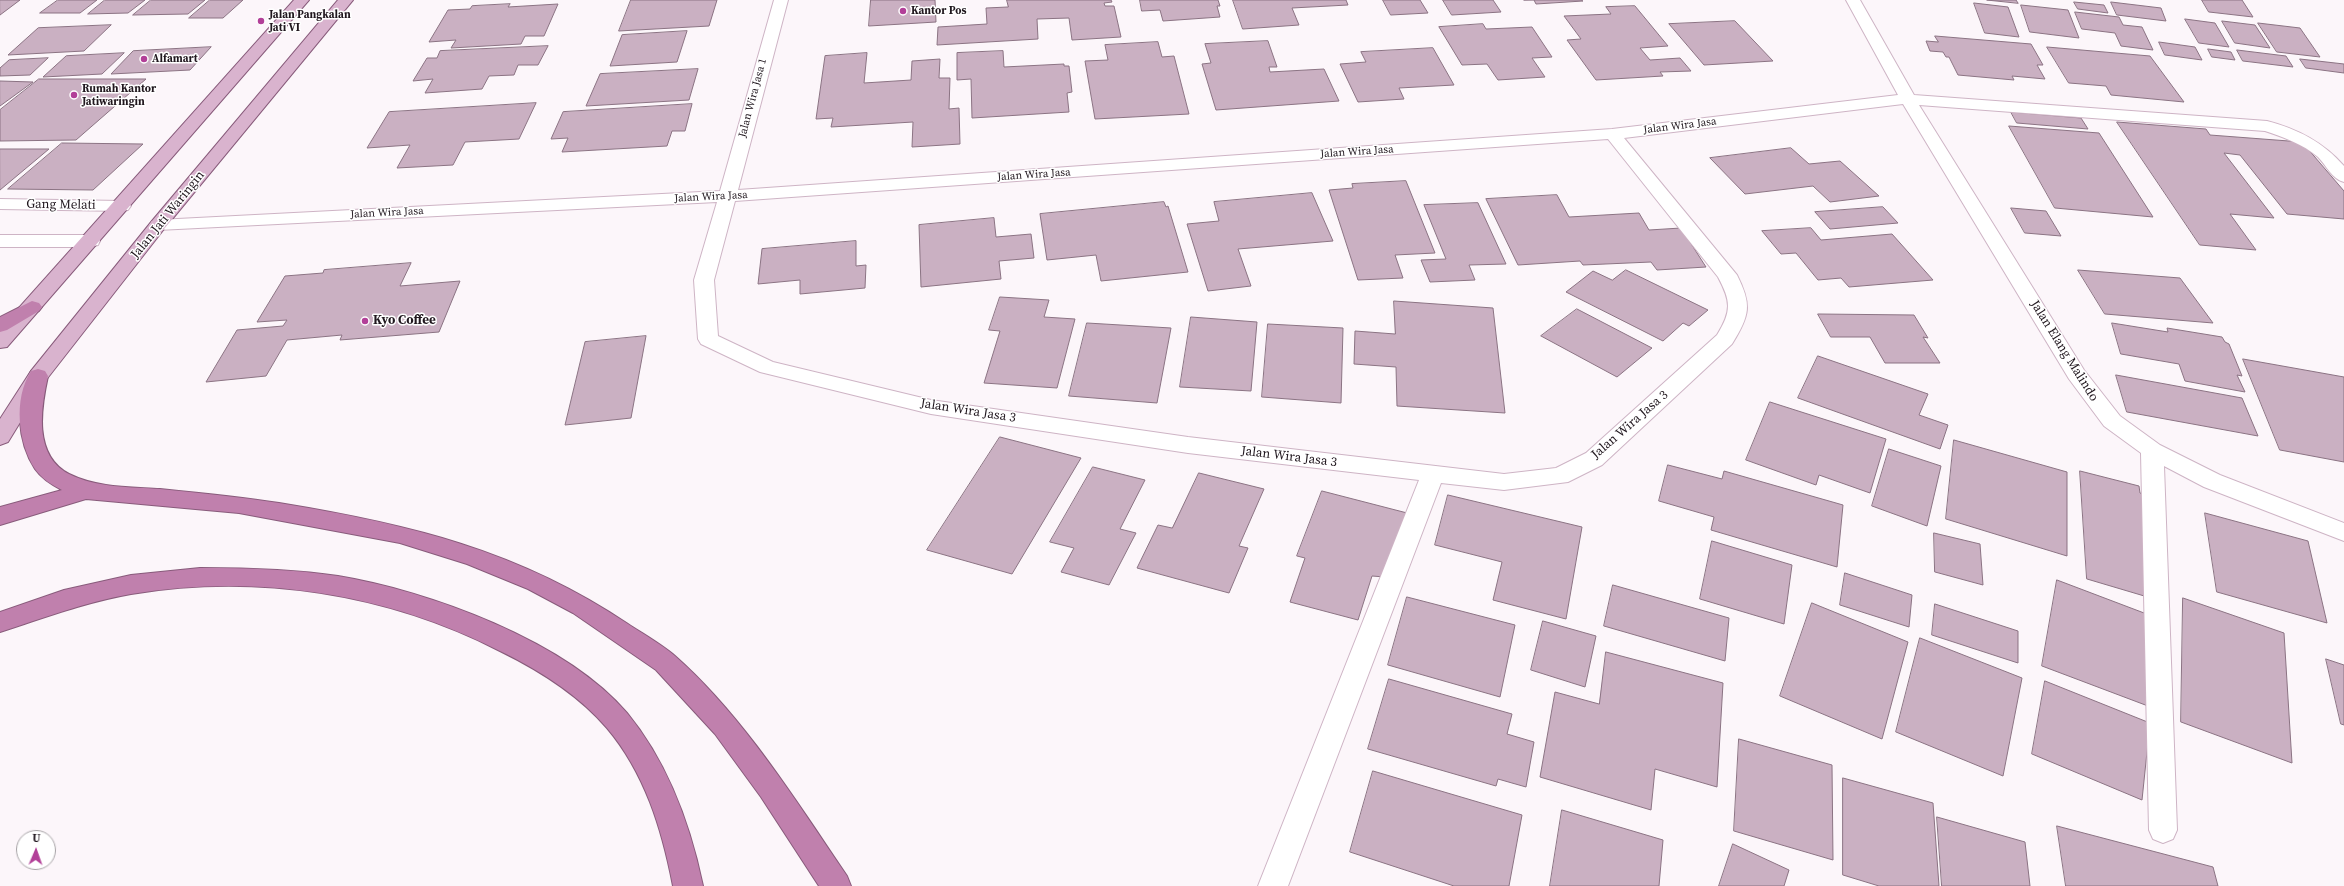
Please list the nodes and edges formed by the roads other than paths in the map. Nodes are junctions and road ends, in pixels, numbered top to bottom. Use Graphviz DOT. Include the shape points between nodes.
graph roads {
  1 [pos="302,0"];
  2 [pos="346,0"];
  3 [pos="780,0"];
  4 [pos="1852,0"];
  5 [pos="1908,99"];
  6 [pos="1612,134"];
  7 [pos="2344,177"];
  8 [pos="728,196"];
  9 [pos="0,204"];
  10 [pos="122,206"];
  11 [pos="158,225"];
  12 [pos="91,241"];
  13 [pos="0,242"];
  14 [pos="32,307"];
  15 [pos="0,326"];
  16 [pos="0,342"];
  17 [pos="38,376"];
  18 [pos="0,437"];
  19 [pos="2152,450"];
  20 [pos="1433,474"];
  21 [pos="86,491"];
  22 [pos="0,516"];
  23 [pos="2344,532"];
  24 [pos="0,622"];
  25 [pos="2163,830"];
  26 [pos="688,886"];
  27 [pos="836,886"];
  28 [pos="1273,886"];
  1 -- 10 [label="main road"];
  2 -- 11 [label="main road, Jalan Jati Waringin"];
  3 -- 8 [label="street, Jalan Wira Jasa 1"];
  4 -- 5 [label="street, Jalan Elang Malindo"];
  5 -- 6 [label="street, Jalan Wira Jasa"];
  5 -- 7 [label="street, Jalan Wira Jasa" via="2266,126 2293,135 2324,153"];
  5 -- 19 [label="street, Jalan Elang Malindo" via="2076,374 2112,421"];
  6 -- 8 [label="street, Jalan Wira Jasa"];
  6 -- 20 [label="street, Jalan Wira Jasa 3" via="1727,275 1739,297 1738,317 1725,339 1594,459 1560,476 1504,482"];
  8 -- 11 [label="street, Jalan Wira Jasa"];
  8 -- 20 [label="street, Jalan Wira Jasa 3" via="704,280 708,338 767,367 931,407 1188,445"];
  9 -- 10 [label="street, Gang Melati"];
  10 -- 12 [label="main road"];
  11 -- 17 [label="main road, Jalan Jati Waringin"];
  12 -- 13 [label="street"];
  12 -- 14 [label="main road"];
  14 -- 15 [label="highway"];
  14 -- 16 [label="main road"];
  17 -- 18 [label="main road, Jalan Jati Waringin"];
  17 -- 21 [label="highway" via="31,405 33,443 44,465 58,478"];
  19 -- 23 [label="street, Jalan Elang Malindo" via="2212,481"];
  19 -- 25 [label="street"];
  20 -- 28 [label="street"];
  21 -- 22 [label="highway"];
  21 -- 27 [label="highway" via="239,505 357,525 400,534 475,557 537,582 582,606 665,663 725,726 771,788"];
  24 -- 26 [label="highway" via="48,604 102,590 183,578 231,577 280,579 338,586 462,619 514,644 551,666 588,692 617,720 649,766 662,794 684,862"];
}
